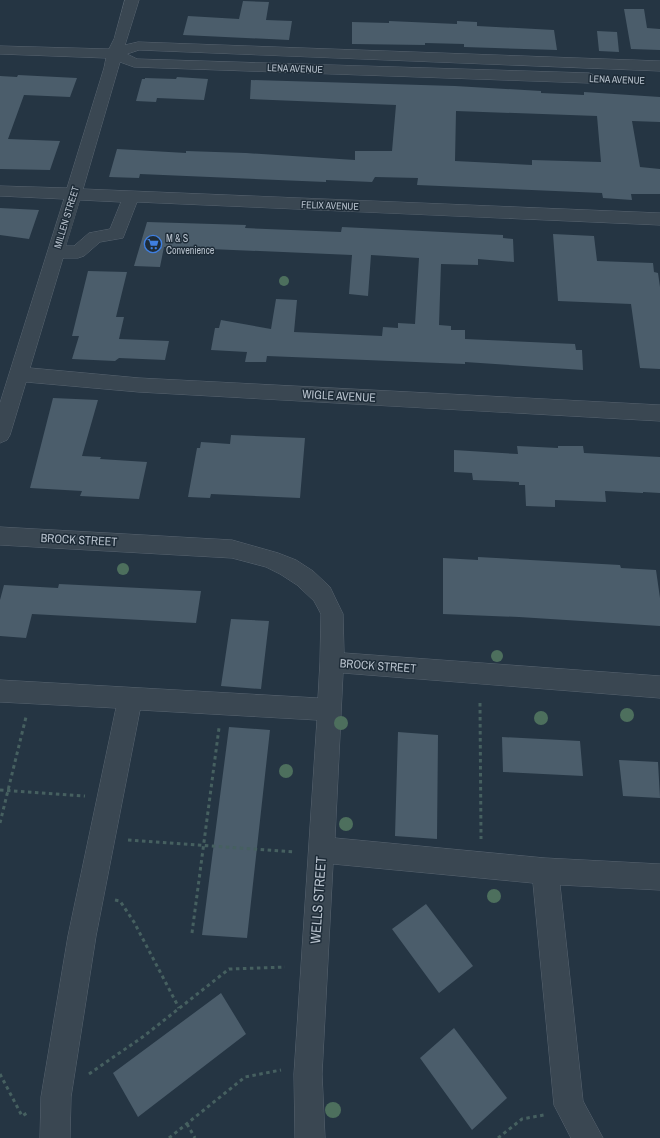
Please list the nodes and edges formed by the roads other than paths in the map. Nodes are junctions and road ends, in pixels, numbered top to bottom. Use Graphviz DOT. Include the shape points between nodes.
graph roads {
  1 [pos="132,0"];
  2 [pos="0,50"];
  3 [pos="114,54"];
  4 [pos="478,59"];
  5 [pos="660,66"];
  6 [pos="478,74"];
  7 [pos="604,79"];
  8 [pos="0,191"];
  9 [pos="73,194"];
  10 [pos="131,196"];
  11 [pos="660,219"];
  12 [pos="56,252"];
  13 [pos="19,374"];
  14 [pos="660,412"];
  15 [pos="0,435"];
  16 [pos="0,536"];
  17 [pos="332,662"];
  18 [pos="660,687"];
  19 [pos="0,691"];
  20 [pos="130,699"];
  21 [pos="330,711"];
  22 [pos="321,850"];
  23 [pos="545,871"];
  24 [pos="660,877"];
  25 [pos="55,1138"];
  26 [pos="310,1138"];
  27 [pos="588,1138"];
  1 -- 3 [label="street, MILLEN STREET" via="121,40"];
  2 -- 3 [label="street, LENA AVENUE"];
  3 -- 4 [label="street, LENA AVENUE" via="138,46"];
  3 -- 6 [label="street, LENA AVENUE" via="134,63"];
  3 -- 9 [label="street, MILLEN STREET" via="112,68"];
  4 -- 5 [label="street, LENA AVENUE"];
  4 -- 6 [label="street"];
  6 -- 7 [label="street, LENA AVENUE"];
  8 -- 9 [label="street, FELIX AVENUE"];
  9 -- 10 [label="street, FELIX AVENUE"];
  9 -- 12 [label="street, MILLEN STREET"];
  10 -- 11 [label="street, FELIX AVENUE"];
  10 -- 12 [label="street" via="117,234 95,237 78,252"];
  12 -- 13 [label="street, MILLEN STREET"];
  13 -- 14 [label="street, WIGLE AVENUE" via="139,385"];
  13 -- 15 [label="street, MILLEN STREET"];
  16 -- 17 [label="street, BROCK STREET" via="232,550 270,559 305,578 322,594 332,614"];
  17 -- 18 [label="street, BROCK STREET"];
  17 -- 21 [label="street, WELLS STREET"];
  19 -- 20 [label="street"];
  20 -- 21 [label="street"];
  20 -- 25 [label="street" via="90,898 56,1097"];
  21 -- 22 [label="street, WELLS STREET"];
  22 -- 23 [label="street"];
  22 -- 26 [label="street, WELLS STREET" via="308,1074"];
  23 -- 24 [label="street"];
  23 -- 27 [label="street" via="569,1105"];
}
